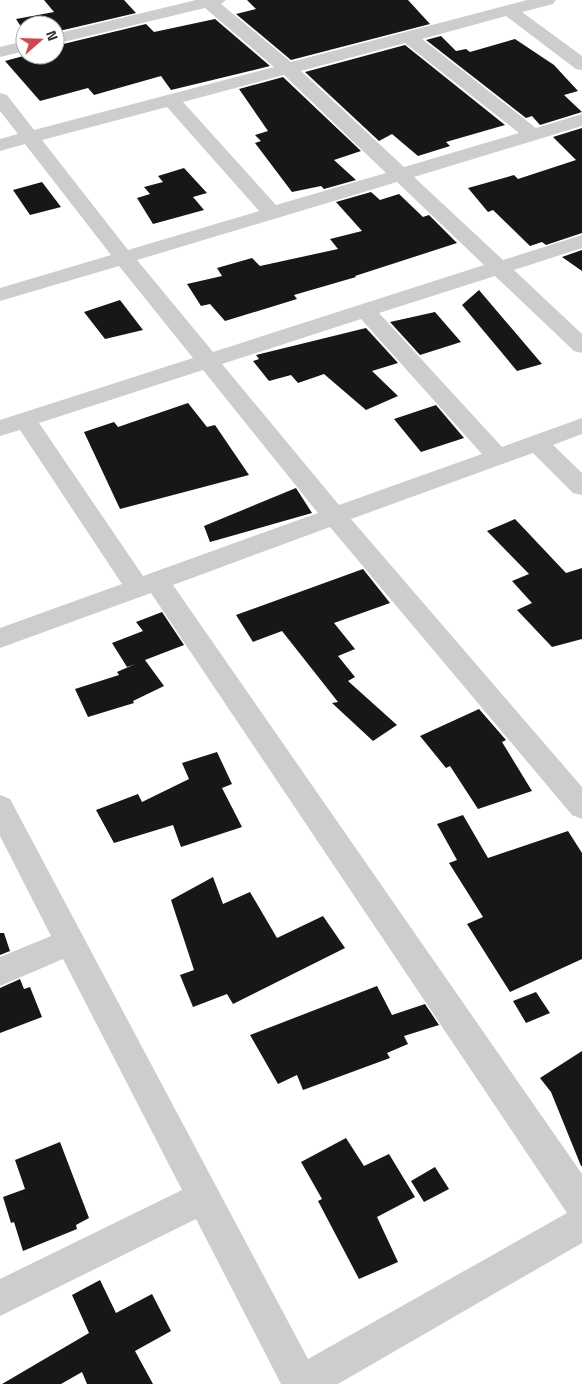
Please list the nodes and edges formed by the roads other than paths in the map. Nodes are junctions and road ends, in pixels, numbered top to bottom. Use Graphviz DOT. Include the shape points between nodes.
graph roads {
  1 [pos="547,0"];
  2 [pos="211,1"];
  3 [pos="509,10"];
  4 [pos="65,37"];
  5 [pos="409,37"];
  6 [pos="15,48"];
  7 [pos="0,52"];
  8 [pos="582,65"];
  9 [pos="288,69"];
  10 [pos="0,99"];
  11 [pos="171,100"];
  12 [pos="582,120"];
  13 [pos="532,134"];
  14 [pos="30,138"];
  15 [pos="0,145"];
  16 [pos="402,175"];
  17 [pos="272,213"];
  18 [pos="582,241"];
  19 [pos="123,257"];
  20 [pos="497,268"];
  21 [pos="0,295"];
  22 [pos="365,311"];
  23 [pos="582,346"];
  24 [pos="208,361"];
  25 [pos="25,420"];
  26 [pos="582,426"];
  27 [pos="0,428"];
  28 [pos="537,443"];
  29 [pos="498,457"];
  30 [pos="582,487"];
  31 [pos="334,516"];
  32 [pos="147,584"];
  33 [pos="0,638"];
  34 [pos="582,807"];
  35 [pos="0,808"];
  36 [pos="70,942"];
  37 [pos="0,972"];
  38 [pos="203,1198"];
  39 [pos="582,1204"];
  40 [pos="582,1224"];
  41 [pos="0,1298"];
  42 [pos="301,1384"];
  1 -- 3 [label="street"];
  2 -- 4 [label="street"];
  2 -- 9 [label="street"];
  3 -- 5 [label="street"];
  3 -- 8 [label="street"];
  5 -- 9 [label="street"];
  5 -- 13 [label="street"];
  6 -- 7 [label="street"];
  9 -- 11 [label="street"];
  9 -- 16 [label="street"];
  10 -- 14 [label="street"];
  11 -- 14 [label="street"];
  11 -- 17 [label="street"];
  12 -- 13 [label="street"];
  13 -- 16 [label="street"];
  14 -- 15 [label="street"];
  14 -- 19 [label="street"];
  16 -- 17 [label="street"];
  16 -- 20 [label="street"];
  17 -- 19 [label="street"];
  18 -- 20 [label="street"];
  19 -- 21 [label="street"];
  19 -- 24 [label="street"];
  20 -- 22 [label="street"];
  20 -- 23 [label="street"];
  22 -- 24 [label="street"];
  22 -- 29 [label="street"];
  24 -- 25 [label="street"];
  24 -- 31 [label="street"];
  25 -- 27 [label="street"];
  25 -- 32 [label="street"];
  26 -- 28 [label="street"];
  28 -- 29 [label="street"];
  28 -- 30 [label="street"];
  29 -- 31 [label="street"];
  31 -- 32 [label="street"];
  31 -- 34 [label="street"];
  32 -- 33 [label="street"];
  32 -- 39 [label="street"];
  35 -- 36 [label="street"];
  36 -- 37 [label="street"];
  36 -- 38 [label="street"];
  38 -- 41 [label="street"];
  38 -- 42 [label="street"];
  40 -- 42 [label="street"];
}
